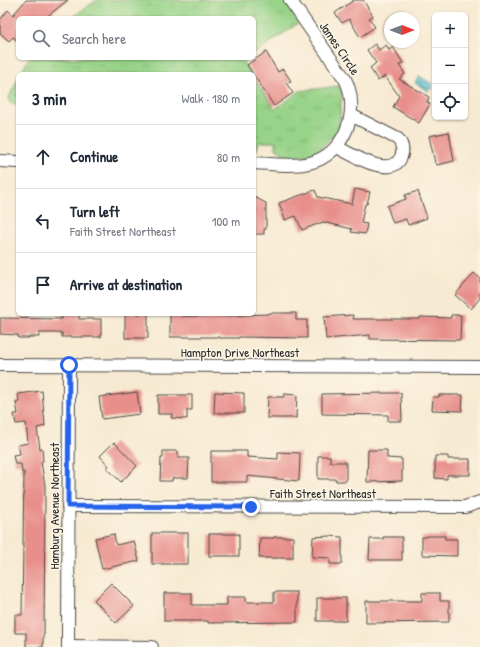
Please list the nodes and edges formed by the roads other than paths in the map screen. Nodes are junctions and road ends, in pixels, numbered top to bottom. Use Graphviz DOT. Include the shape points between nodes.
graph roads {
  1 [pos="290,0"];
  2 [pos="351,115"];
  3 [pos="337,147"];
  4 [pos="0,161"];
  5 [pos="16,162"];
  6 [pos="256,164"];
  7 [pos="0,365"];
  8 [pos="69,365"];
  9 [pos="480,367"];
  10 [pos="480,502"];
  11 [pos="68,506"];
  12 [pos="68,646"];
  13 [pos="152,647"];
  1 -- 2 [label="street, James Circle" via="345,79 351,95"];
  2 -- 3 [label="street, James Circle" via="347,130"];
  2 -- 3 [label="street" via="398,139 403,150 401,156 398,162 383,167"];
  3 -- 6 [label="street, James Circle" via="316,161 308,163"];
  4 -- 5 [label="street"];
  7 -- 8 [label="street, Hampton Drive Northeast"];
  8 -- 9 [label="street, Hampton Drive Northeast"];
  8 -- 11 [label="street, Hamburg Avenue Northeast"];
  10 -- 11 [label="street, Faith Street Northeast" via="466,508"];
  11 -- 12 [label="street, Hamburg Avenue Northeast"];
  12 -- 13 [label="street"];
}
